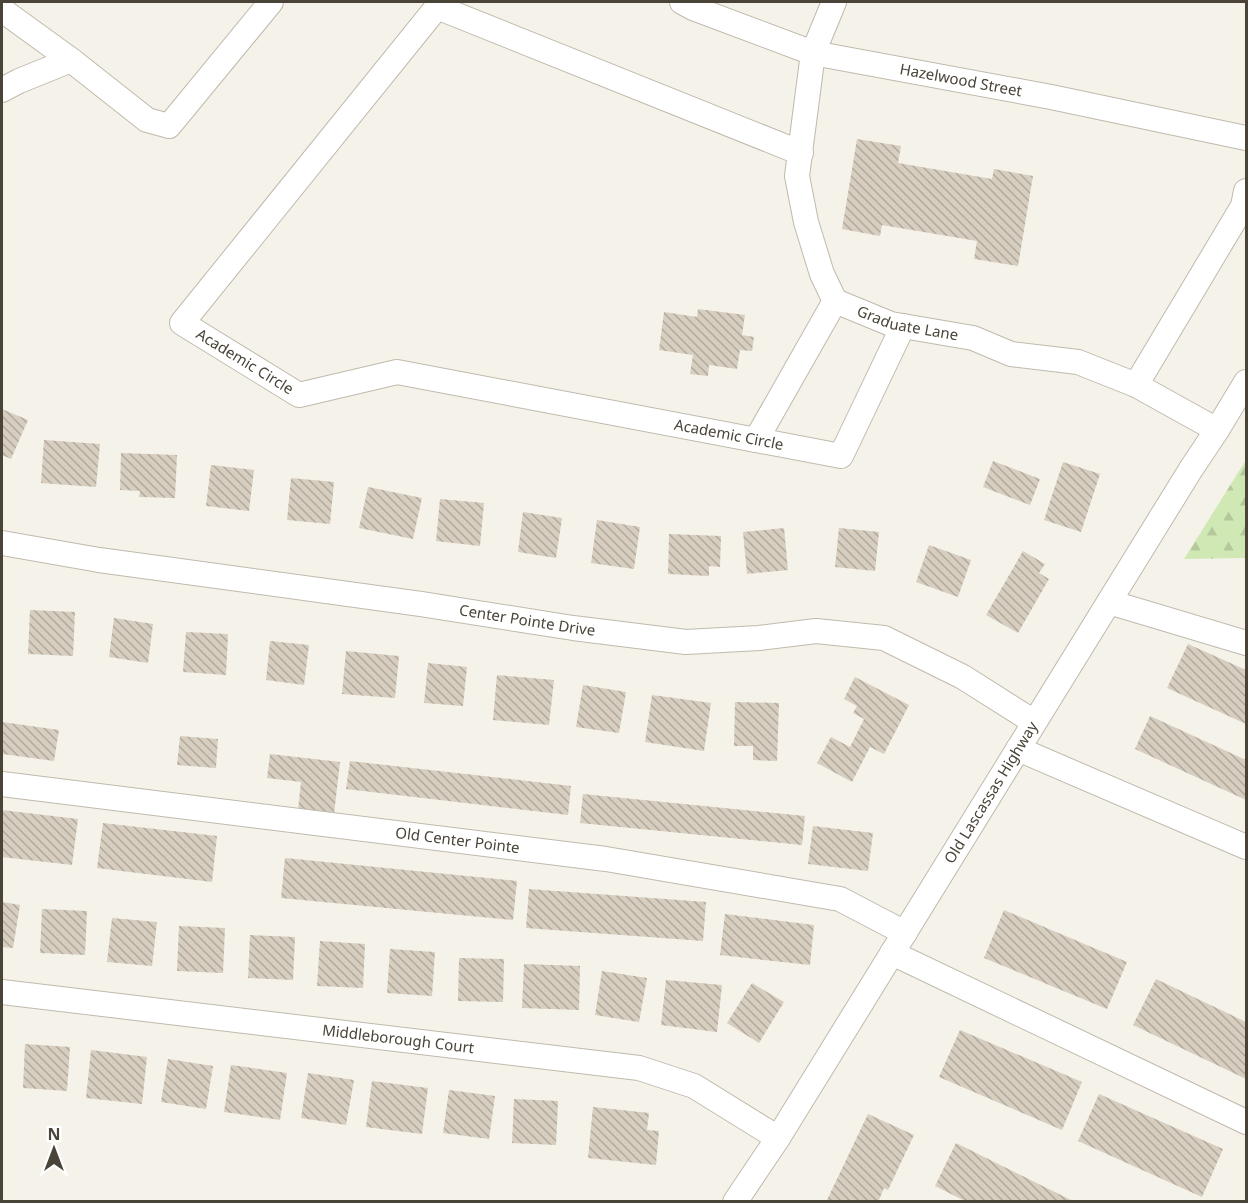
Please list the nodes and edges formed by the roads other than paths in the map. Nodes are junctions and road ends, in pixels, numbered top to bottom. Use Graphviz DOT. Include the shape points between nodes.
graph roads {
  1 [pos="271,2"];
  2 [pos="682,2"];
  3 [pos="834,2"];
  4 [pos="2,10"];
  5 [pos="813,52"];
  6 [pos="71,60"];
  7 [pos="2,90"];
  8 [pos="1246,138"];
  9 [pos="801,153"];
  10 [pos="1246,191"];
  11 [pos="835,301"];
  12 [pos="903,326"];
  13 [pos="1246,382"];
  14 [pos="1136,385"];
  15 [pos="1217,430"];
  16 [pos="756,440"];
  17 [pos="2,543"];
  18 [pos="1109,602"];
  19 [pos="1246,643"];
  20 [pos="1034,722"];
  21 [pos="1018,749"];
  22 [pos="2,784"];
  23 [pos="1246,847"];
  24 [pos="899,943"];
  25 [pos="2,992"];
  26 [pos="1246,1122"];
  27 [pos="778,1138"];
  28 [pos="735,1202"];
  1 -- 6 [label="street" via="169,126 147,120"];
  2 -- 5 [label="street, Hazelwood Street"];
  3 -- 5 [label="street"];
  4 -- 6 [label="street"];
  5 -- 8 [label="street, Hazelwood Street"];
  5 -- 9 [label="street"];
  6 -- 7 [label="street"];
  9 -- 11 [label="street" via="797,176 806,222"];
  9 -- 16 [label="street, Academic Circle" via="437,8 182,323 299,395 397,372"];
  10 -- 14 [label="street" via="1243,206"];
  11 -- 12 [label="street, Graduate Lane"];
  11 -- 16 [label="street"];
  12 -- 14 [label="street, Graduate Lane" via="973,338 1011,354 1078,362"];
  12 -- 16 [label="street, Academic Circle" via="841,456"];
  13 -- 15 [label="street, Old Lascassas Highway"];
  14 -- 15 [label="street, Graduate Lane"];
  15 -- 18 [label="street, Old Lascassas Highway"];
  17 -- 20 [label="street, Center Pointe Drive" via="686,642 816,631 884,638 963,677"];
  18 -- 19 [label="street"];
  18 -- 20 [label="street, Old Lascassas Highway"];
  20 -- 21 [label="street, Old Lascassas Highway"];
  21 -- 23 [label="street"];
  21 -- 24 [label="street, Old Lascassas Highway"];
  22 -- 24 [label="street, Old Center Pointe" via="606,859 840,899"];
  24 -- 26 [label="street, Old Center Pointe"];
  24 -- 27 [label="street, Old Lascassas Highway"];
  25 -- 27 [label="street, Middleborough Court" via="639,1068 694,1086"];
  27 -- 28 [label="street, Old Lascassas Highway"];
}
